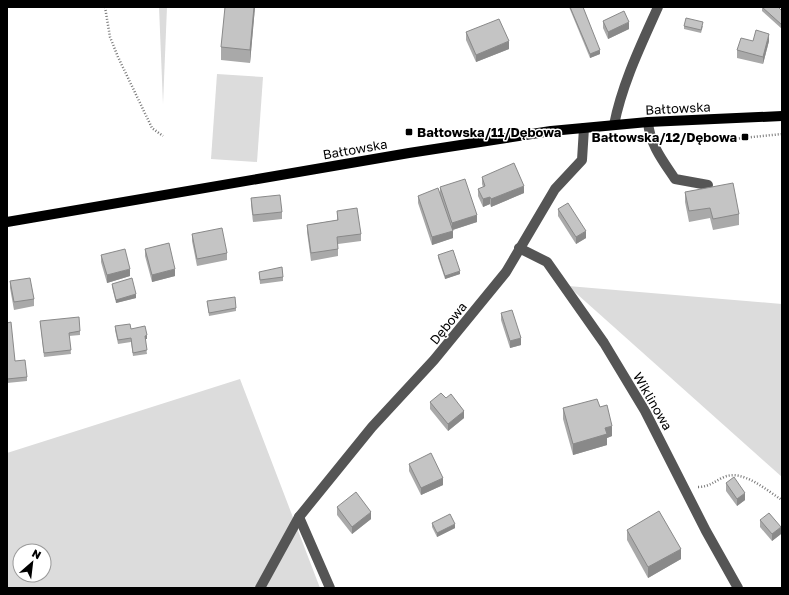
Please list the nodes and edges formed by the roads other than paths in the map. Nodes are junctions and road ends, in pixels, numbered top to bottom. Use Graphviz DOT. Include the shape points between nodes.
graph roads {
  1 [pos="658,7"];
  2 [pos="782,116"];
  3 [pos="648,122"];
  4 [pos="614,125"];
  5 [pos="584,128"];
  6 [pos="708,185"];
  7 [pos="7,222"];
  8 [pos="519,248"];
  9 [pos="299,517"];
  10 [pos="260,588"];
  11 [pos="330,588"];
  12 [pos="738,588"];
  1 -- 4 [label="street" via="621,97"];
  2 -- 3 [label="main road, Bałtowska"];
  3 -- 4 [label="main road, Bałtowska"];
  3 -- 6 [label="street" via="649,135 655,149 675,179"];
  4 -- 5 [label="main road, Bałtowska"];
  5 -- 7 [label="main road, Bałtowska" via="409,153"];
  5 -- 8 [label="street, Dębowa" via="582,160 555,189"];
  8 -- 9 [label="street, Dębowa" via="506,272 434,360 372,427"];
  8 -- 12 [label="street, Wiklinowa" via="547,262 604,343 645,411"];
  9 -- 10 [label="street, Dębowa"];
  9 -- 11 [label="street"];
}
